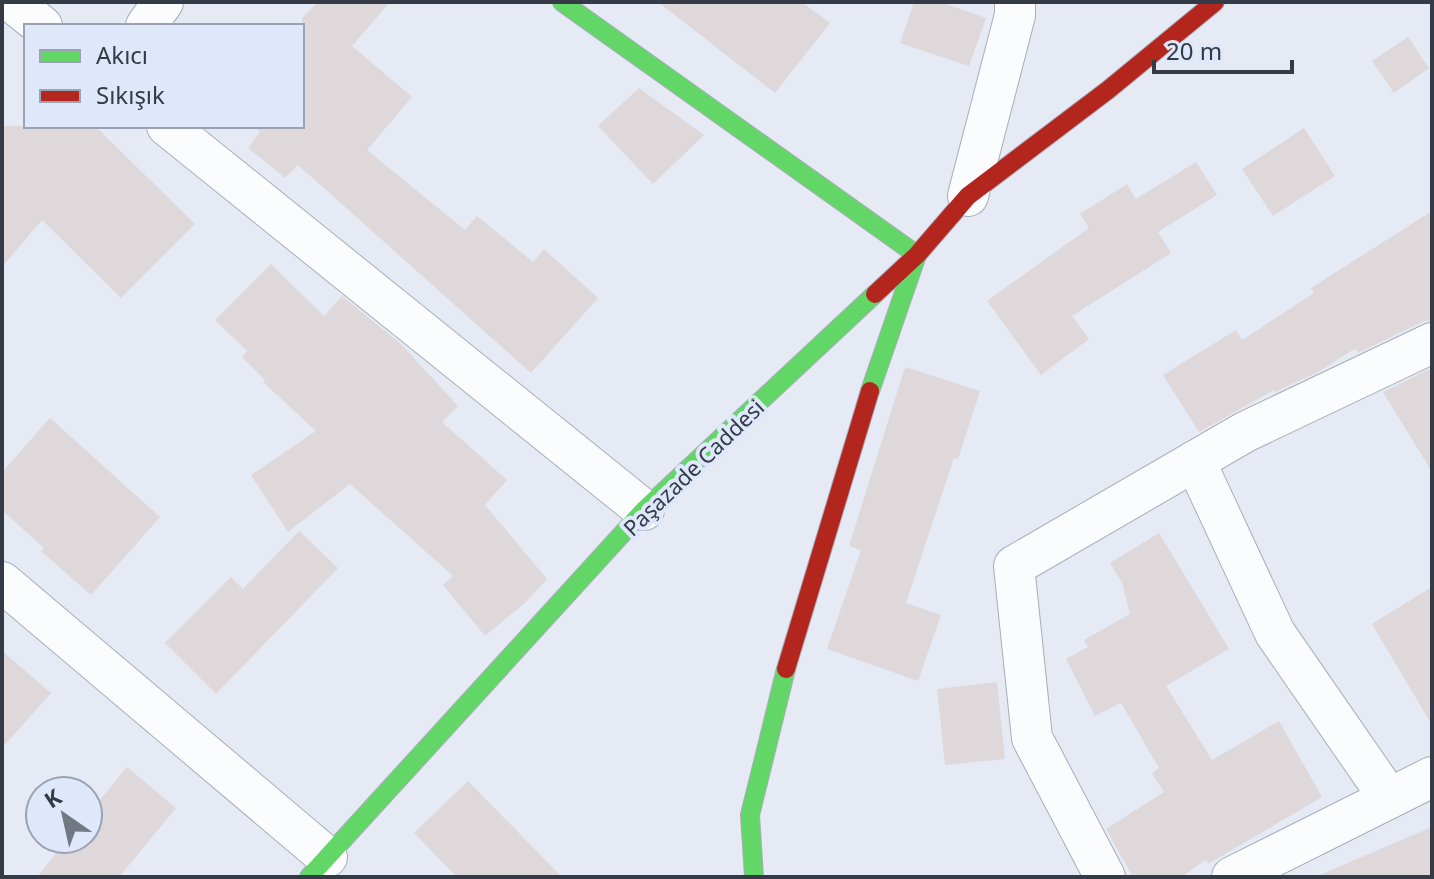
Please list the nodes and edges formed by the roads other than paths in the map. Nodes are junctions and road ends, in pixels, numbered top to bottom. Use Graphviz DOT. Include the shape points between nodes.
graph roads {
  1 [pos="12,2"];
  2 [pos="163,2"];
  3 [pos="562,2"];
  4 [pos="1015,2"];
  5 [pos="1215,2"];
  6 [pos="40,24"];
  7 [pos="147,24"];
  8 [pos="1142,40"];
  9 [pos="1108,90"];
  10 [pos="169,128"];
  11 [pos="968,196"];
  12 [pos="917,255"];
  13 [pos="1432,343"];
  14 [pos="1195,461"];
  15 [pos="644,510"];
  16 [pos="2,582"];
  17 [pos="1432,777"];
  18 [pos="1389,798"];
  19 [pos="318,867"];
  20 [pos="754,877"];
  21 [pos="1105,877"];
  22 [pos="1232,877"];
  1 -- 6 [label="street"];
  2 -- 7 [label="street"];
  3 -- 12 [label="street"];
  4 -- 11 [label="street"];
  5 -- 9 [label="street, Paşazade Caddesi"];
  8 -- 9 [label="street"];
  9 -- 11 [label="street, Paşazade Caddesi"];
  10 -- 15 [label="street"];
  11 -- 12 [label="street, Paşazade Caddesi"];
  12 -- 15 [label="street, Paşazade Caddesi"];
  12 -- 20 [label="street" via="863,411 776,702 750,815"];
  13 -- 14 [label="street"];
  14 -- 18 [label="street" via="1275,633"];
  14 -- 21 [label="street" via="1014,566 1032,738"];
  15 -- 19 [label="street, Paşazade Caddesi"];
  16 -- 19 [label="street"];
  17 -- 18 [label="street"];
  18 -- 22 [label="street"];
}
